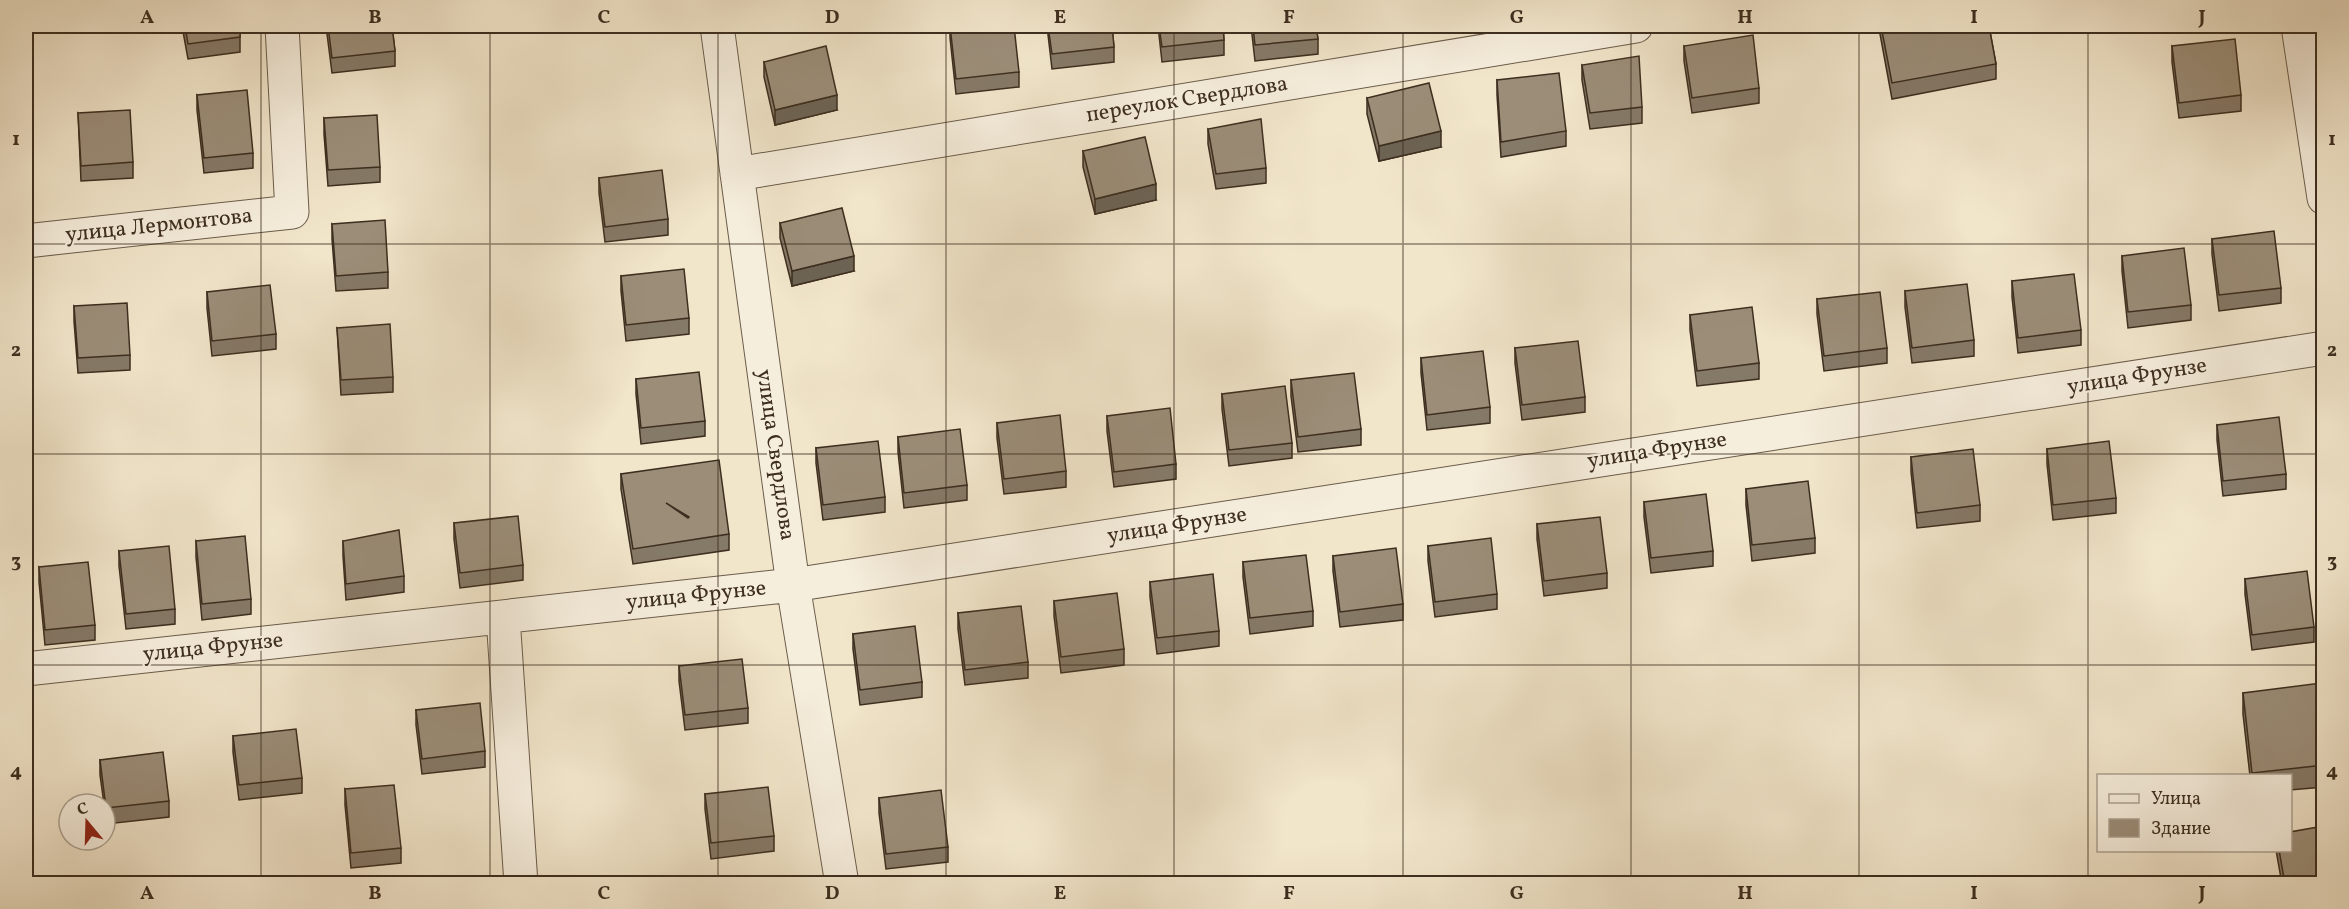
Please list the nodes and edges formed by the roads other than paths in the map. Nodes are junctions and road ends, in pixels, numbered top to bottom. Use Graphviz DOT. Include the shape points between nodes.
graph roads {
  1 [pos="282,26"];
  2 [pos="717,26"];
  3 [pos="1636,26"];
  4 [pos="2298,26"];
  5 [pos="737,174"];
  6 [pos="2324,198"];
  7 [pos="26,241"];
  8 [pos="2324,348"];
  9 [pos="792,585"];
  10 [pos="503,617"];
  11 [pos="26,669"];
  12 [pos="521,884"];
  13 [pos="842,884"];
  1 -- 7 [label="street, улица Лермонтова" via="292,212"];
  2 -- 5 [label="street, улица Свердлова"];
  3 -- 5 [label="street, переулок Свердлова"];
  4 -- 6 [label="street"];
  5 -- 9 [label="street, улица Свердлова"];
  8 -- 9 [label="street, улица Фрунзе"];
  9 -- 10 [label="street, улица Фрунзе"];
  9 -- 13 [label="street, улица Свердлова"];
  10 -- 11 [label="street, улица Фрунзе"];
  10 -- 12 [label="street"];
}
